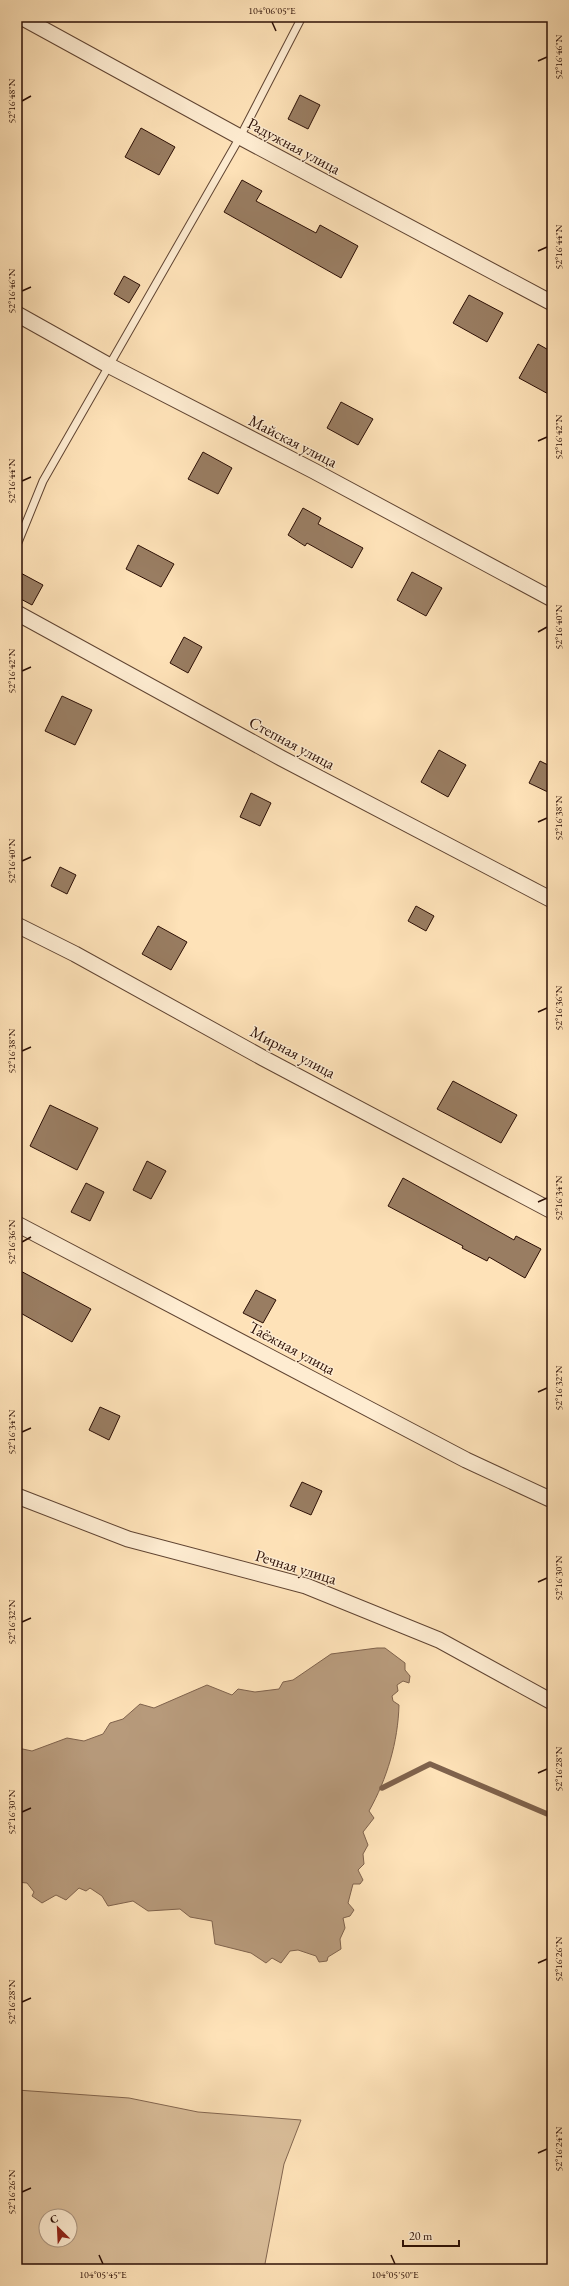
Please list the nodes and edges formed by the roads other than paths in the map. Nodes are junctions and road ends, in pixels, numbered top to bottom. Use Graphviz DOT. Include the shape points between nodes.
graph roads {
  1 [pos="21,17"];
  2 [pos="302,17"];
  3 [pos="240,137"];
  4 [pos="552,303"];
  5 [pos="17,314"];
  6 [pos="108,366"];
  7 [pos="17,545"];
  8 [pos="552,599"];
  9 [pos="17,613"];
  10 [pos="552,900"];
  11 [pos="17,925"];
  12 [pos="552,1211"];
  13 [pos="17,1224"];
  14 [pos="17,1496"];
  15 [pos="552,1500"];
  16 [pos="552,1702"];
  1 -- 3 [label="street, Радужная улица"];
  2 -- 3 [label="lane"];
  3 -- 4 [label="street, Радужная улица"];
  3 -- 6 [label="lane"];
  5 -- 6 [label="street, Майская улица"];
  6 -- 7 [label="lane" via="43,481"];
  6 -- 8 [label="street, Майская улица" via="314,471"];
  9 -- 10 [label="street, Степная улица" via="281,758"];
  11 -- 12 [label="street, Мирная улица"];
  13 -- 15 [label="street, Таёжная улица" via="459,1456"];
  14 -- 16 [label="street, Речная улица" via="128,1539 306,1586 439,1640"];
}
